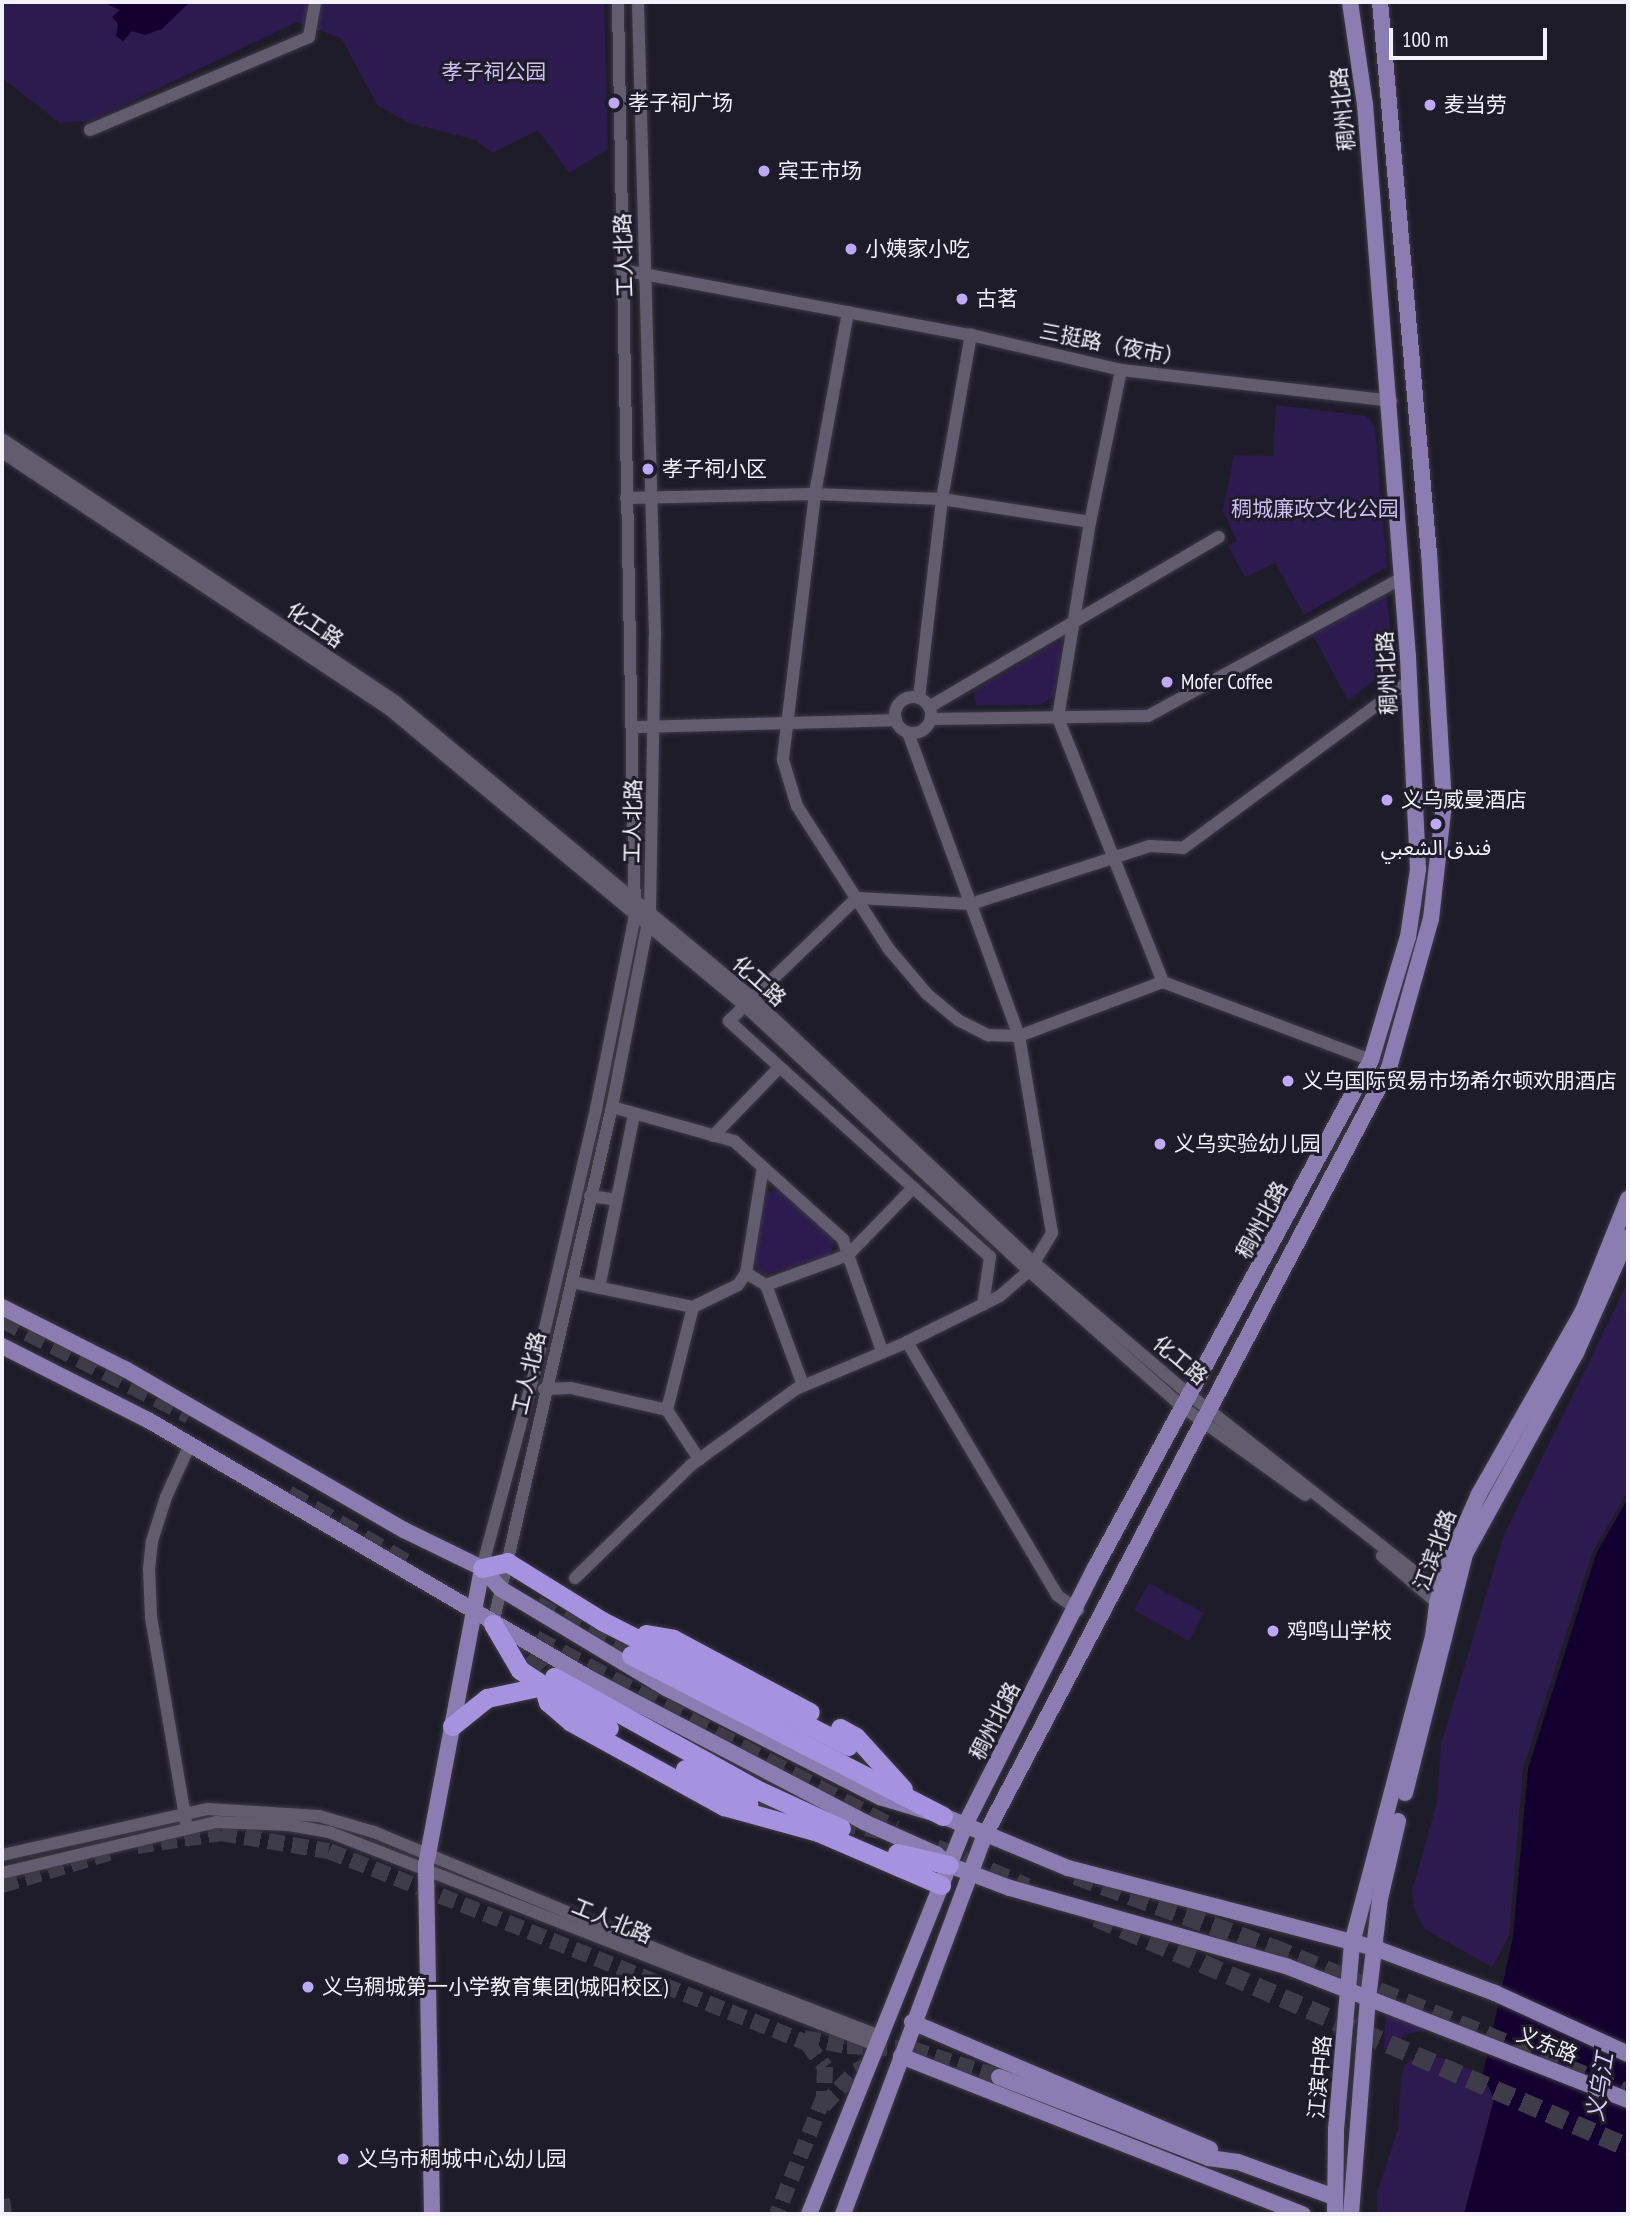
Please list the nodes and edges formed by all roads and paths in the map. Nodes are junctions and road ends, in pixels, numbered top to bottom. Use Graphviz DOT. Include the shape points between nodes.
graph roads {
  1 [pos="315,2"];
  2 [pos="618,2"];
  3 [pos="638,2"];
  4 [pos="1350,2"];
  5 [pos="1380,2"];
  6 [pos="90,130"];
  7 [pos="622,270"];
  8 [pos="644,277"];
  9 [pos="848,312"];
  10 [pos="971,335"];
  11 [pos="1121,370"];
  12 [pos="1391,401"];
  13 [pos="2,439"];
  14 [pos="2,452"];
  15 [pos="815,494"];
  16 [pos="626,498"];
  17 [pos="649,498"];
  18 [pos="942,499"];
  19 [pos="1090,522"];
  20 [pos="1219,537"];
  21 [pos="1401,579"];
  22 [pos="1074,621"];
  23 [pos="1408,682"];
  24 [pos="926,713"];
  25 [pos="1058,718"];
  26 [pos="896,720"];
  27 [pos="787,723"];
  28 [pos="654,725"];
  29 [pos="635,727"];
  30 [pos="908,733"];
  31 [pos="922,768"];
  32 [pos="1113,856"];
  33 [pos="634,898"];
  34 [pos="858,898"];
  35 [pos="971,904"];
  36 [pos="635,915"];
  37 [pos="649,918"];
  38 [pos="1163,982"];
  39 [pos="749,1002"];
  40 [pos="1019,1036"];
  41 [pos="1371,1060"];
  42 [pos="779,1068"];
  43 [pos="612,1107"];
  44 [pos="634,1114"];
  45 [pos="713,1136"];
  46 [pos="763,1167"];
  47 [pos="912,1189"];
  48 [pos="590,1196"];
  49 [pos="1628,1199"];
  50 [pos="617,1200"];
  51 [pos="1628,1237"];
  52 [pos="848,1255"];
  53 [pos="1030,1266"];
  54 [pos="746,1273"];
  55 [pos="572,1282"];
  56 [pos="766,1284"];
  57 [pos="599,1288"];
  58 [pos="983,1305"];
  59 [pos="2,1307"];
  60 [pos="693,1307"];
  61 [pos="907,1342"];
  62 [pos="2,1346"];
  63 [pos="882,1351"];
  64 [pos="803,1385"];
  65 [pos="544,1389"];
  66 [pos="1188,1402"];
  67 [pos="667,1410"];
  68 [pos="1207,1415"];
  69 [pos="190,1444"];
  70 [pos="699,1460"];
  71 [pos="507,1562"];
  72 [pos="482,1568"];
  73 [pos="575,1578"];
  74 [pos="501,1589"];
  75 [pos="1444,1602"];
  76 [pos="1078,1610"];
  77 [pos="474,1612"];
  78 [pos="493,1624"];
  79 [pos="629,1633"];
  80 [pos="631,1656"];
  81 [pos="549,1682"];
  82 [pos="452,1726"];
  83 [pos="848,1746"];
  84 [pos="748,1803"];
  85 [pos="919,1804"];
  86 [pos="943,1816"];
  87 [pos="185,1820"];
  88 [pos="965,1825"];
  89 [pos="985,1835"];
  90 [pos="2,1855"];
  91 [pos="427,1862"];
  92 [pos="948,1865"];
  93 [pos="970,1871"];
  94 [pos="2,1873"];
  95 [pos="941,1885"];
  96 [pos="1352,1943"];
  97 [pos="1375,1948"];
  98 [pos="1348,1991"];
  99 [pos="1368,1999"];
  100 [pos="912,2022"];
  101 [pos="880,2042"];
  102 [pos="1628,2054"];
  103 [pos="901,2056"];
  104 [pos="1628,2100"];
  105 [pos="1238,2162"];
  106 [pos="1263,2171"];
  107 [pos="1229,2185"];
  108 [pos="1257,2196"];
  109 [pos="1334,2197"];
  110 [pos="432,2214"];
  111 [pos="809,2214"];
  112 [pos="843,2214"];
  113 [pos="1303,2214"];
  114 [pos="1335,2214"];
  115 [pos="1352,2214"];
  1 -- 6 [label="street" via="309,37"];
  2 -- 7 [label="street, 工人北路"];
  3 -- 8 [label="street, 工人北路"];
  4 -- 12 [label="main road, 稠州北路"];
  5 -- 68 [label="main road, 稠州北路" via="1429,554 1444,804 1431,919 1389,1068"];
  7 -- 8 [label="street, 三挺路（夜市）"];
  7 -- 16 [label="street, 工人北路"];
  8 -- 9 [label="street, 三挺路（夜市）"];
  8 -- 17 [label="street, 工人北路"];
  9 -- 10 [label="street, 三挺路（夜市）"];
  9 -- 15 [label="street"];
  10 -- 11 [label="street, 三挺路（夜市）"];
  10 -- 18 [label="street"];
  11 -- 12 [label="street, 三挺路（夜市）"];
  11 -- 19 [label="street"];
  12 -- 21 [label="main road, 稠州北路"];
  13 -- 33 [label="street, 化工路" via="396,702"];
  14 -- 36 [label="street, 化工路" via="390,710"];
  15 -- 17 [label="street"];
  15 -- 18 [label="street"];
  15 -- 27 [label="street"];
  16 -- 17 [label="street"];
  16 -- 29 [label="street, 工人北路"];
  17 -- 28 [label="street, 工人北路"];
  18 -- 19 [label="street"];
  18 -- 24 [label="street"];
  19 -- 22 [label="street"];
  20 -- 22 [label="street"];
  21 -- 23 [label="main road, 稠州北路"];
  21 -- 25 [label="street" via="1148,716"];
  22 -- 24 [label="street"];
  22 -- 25 [label="street"];
  23 -- 32 [label="street" via="1183,848 1149,846"];
  23 -- 41 [label="main road, 稠州北路" via="1418,869 1399,971"];
  24 -- 25 [label="street"];
  24 -- 26 [label="street" via="903,700"];
  24 -- 30 [label="street"];
  24 -- 31 [label="street"];
  25 -- 32 [label="street"];
  26 -- 27 [label="street"];
  26 -- 30 [label="street"];
  27 -- 28 [label="street"];
  27 -- 34 [label="street" via="783,760 787,784"];
  28 -- 29 [label="street"];
  28 -- 37 [label="street, 工人北路"];
  29 -- 33 [label="street, 工人北路"];
  30 -- 31 [label="street"];
  31 -- 35 [label="street"];
  32 -- 35 [label="street"];
  32 -- 38 [label="street"];
  33 -- 36 [label="street, 工人北路"];
  33 -- 37 [label="street, 化工路"];
  34 -- 35 [label="street"];
  34 -- 39 [label="street"];
  34 -- 40 [label="street" via="888,948 927,995 958,1020 988,1035"];
  35 -- 40 [label="street"];
  36 -- 37 [label="street, 化工路"];
  36 -- 72 [label="street, 工人北路" via="584,1164"];
  37 -- 39 [label="street, 化工路"];
  37 -- 43 [label="street, 工人北路"];
  38 -- 40 [label="street"];
  38 -- 41 [label="street"];
  39 -- 42 [label="street" via="729,1021"];
  39 -- 53 [label="street, 化工路"];
  40 -- 53 [label="street" via="1052,1233"];
  41 -- 66 [label="main road, 稠州北路"];
  42 -- 45 [label="street"];
  42 -- 47 [label="street"];
  43 -- 44 [label="street"];
  43 -- 48 [label="street, 工人北路"];
  44 -- 45 [label="street"];
  44 -- 50 [label="street"];
  45 -- 46 [label="street" via="734,1141"];
  46 -- 52 [label="street" via="843,1239"];
  46 -- 54 [label="street"];
  47 -- 52 [label="street"];
  47 -- 58 [label="street" via="990,1257"];
  48 -- 50 [label="street"];
  48 -- 55 [label="street, 工人北路"];
  49 -- 75 [label="main road, 江滨北路" via="1583,1311 1479,1494"];
  50 -- 57 [label="street"];
  51 -- 75 [label="main road, 江滨北路" via="1577,1353 1465,1554"];
  52 -- 56 [label="street"];
  52 -- 63 [label="street"];
  53 -- 58 [label="street"];
  53 -- 66 [label="street, 化工路"];
  54 -- 56 [label="street"];
  54 -- 60 [label="street" via="738,1286"];
  55 -- 57 [label="street"];
  55 -- 65 [label="street, 工人北路"];
  56 -- 64 [label="street"];
  57 -- 60 [label="street"];
  58 -- 61 [label="street"];
  59 -- 72 [label="main road" via="125,1369 404,1530"];
  60 -- 67 [label="street"];
  61 -- 63 [label="street"];
  61 -- 76 [label="street" via="1057,1595"];
  62 -- 69 [label="main road, 义东路"];
  63 -- 64 [label="street"];
  64 -- 70 [label="street"];
  65 -- 67 [label="street" via="571,1388"];
  65 -- 71 [label="street, 工人北路"];
  66 -- 68 [label="street, 化工路"];
  66 -- 76 [label="main road, 稠州北路" via="1095,1568"];
  67 -- 70 [label="street"];
  68 -- 75 [label="street, 化工路"];
  68 -- 89 [label="main road, 稠州北路"];
  69 -- 77 [label="main road, 义东路"];
  69 -- 87 [label="street" via="166,1497 152,1541 149,1569 151,1617"];
  70 -- 73 [label="street"];
  71 -- 72 [label="highway"];
  71 -- 74 [label="street, 工人北路"];
  71 -- 79 [label="highway"];
  72 -- 74 [label="main road, 义东路"];
  72 -- 77 [label="main road"];
  74 -- 78 [label="street, 工人北路"];
  74 -- 86 [label="main road, 义东路" via="678,1694 880,1797"];
  75 -- 96 [label="main road, 江滨北路"];
  75 -- 97 [label="main road, 江滨北路" via="1380,1899"];
  76 -- 88 [label="main road, 稠州北路"];
  77 -- 78 [label="main road, 义东路"];
  77 -- 82 [label="main road"];
  78 -- 81 [label="highway" via="520,1670"];
  78 -- 92 [label="main road, 义东路"];
  79 -- 83 [label="highway"];
  79 -- 85 [label="highway" via="673,1639 856,1737"];
  80 -- 85 [label="highway"];
  81 -- 82 [label="highway" via="487,1698"];
  81 -- 84 [label="highway" via="615,1732"];
  81 -- 92 [label="highway" via="760,1791 914,1860"];
  81 -- 95 [label="highway" via="548,1702 571,1722 724,1806 818,1832"];
  82 -- 91 [label="main road"];
  85 -- 86 [label="highway"];
  86 -- 88 [label="main road, 义东路"];
  87 -- 90 [label="street"];
  87 -- 91 [label="street" via="302,1827"];
  87 -- 94 [label="street"];
  88 -- 89 [label="main road, 义东路"];
  88 -- 92 [label="main road, 稠州北路"];
  89 -- 93 [label="main road, 稠州北路"];
  89 -- 96 [label="main road, 义东路" via="1068,1868"];
  91 -- 101 [label="street"];
  91 -- 110 [label="main road"];
  92 -- 93 [label="main road, 义东路"];
  92 -- 95 [label="main road, 稠州北路"];
  93 -- 98 [label="main road, 义东路" via="1010,1888 1286,1966"];
  93 -- 100 [label="main road, 稠州北路"];
  95 -- 101 [label="main road, 稠州北路"];
  96 -- 97 [label="main road, 义东路"];
  96 -- 98 [label="main road, 江滨中路"];
  97 -- 99 [label="main road, 江滨中路"];
  97 -- 102 [label="main road, 义东路" via="1495,1993"];
  98 -- 99 [label="main road, 义东路"];
  98 -- 109 [label="main road, 江滨中路"];
  99 -- 104 [label="main road, 义东路"];
  99 -- 115 [label="main road, 江滨中路"];
  100 -- 103 [label="main road, 稠州北路"];
  100 -- 105 [label="main road"];
  101 -- 111 [label="main road, 稠州北路"];
  103 -- 107 [label="main road"];
  103 -- 112 [label="main road, 稠州北路"];
  105 -- 106 [label="main road"];
  105 -- 107 [label="main road" via="1209,2158 997,2081 1209,2170"];
  106 -- 108 [label="main road" via="1270,2189"];
  106 -- 109 [label="main road"];
  107 -- 108 [label="main road"];
  108 -- 113 [label="main road"];
  109 -- 114 [label="main road, 江滨中路"];
}
